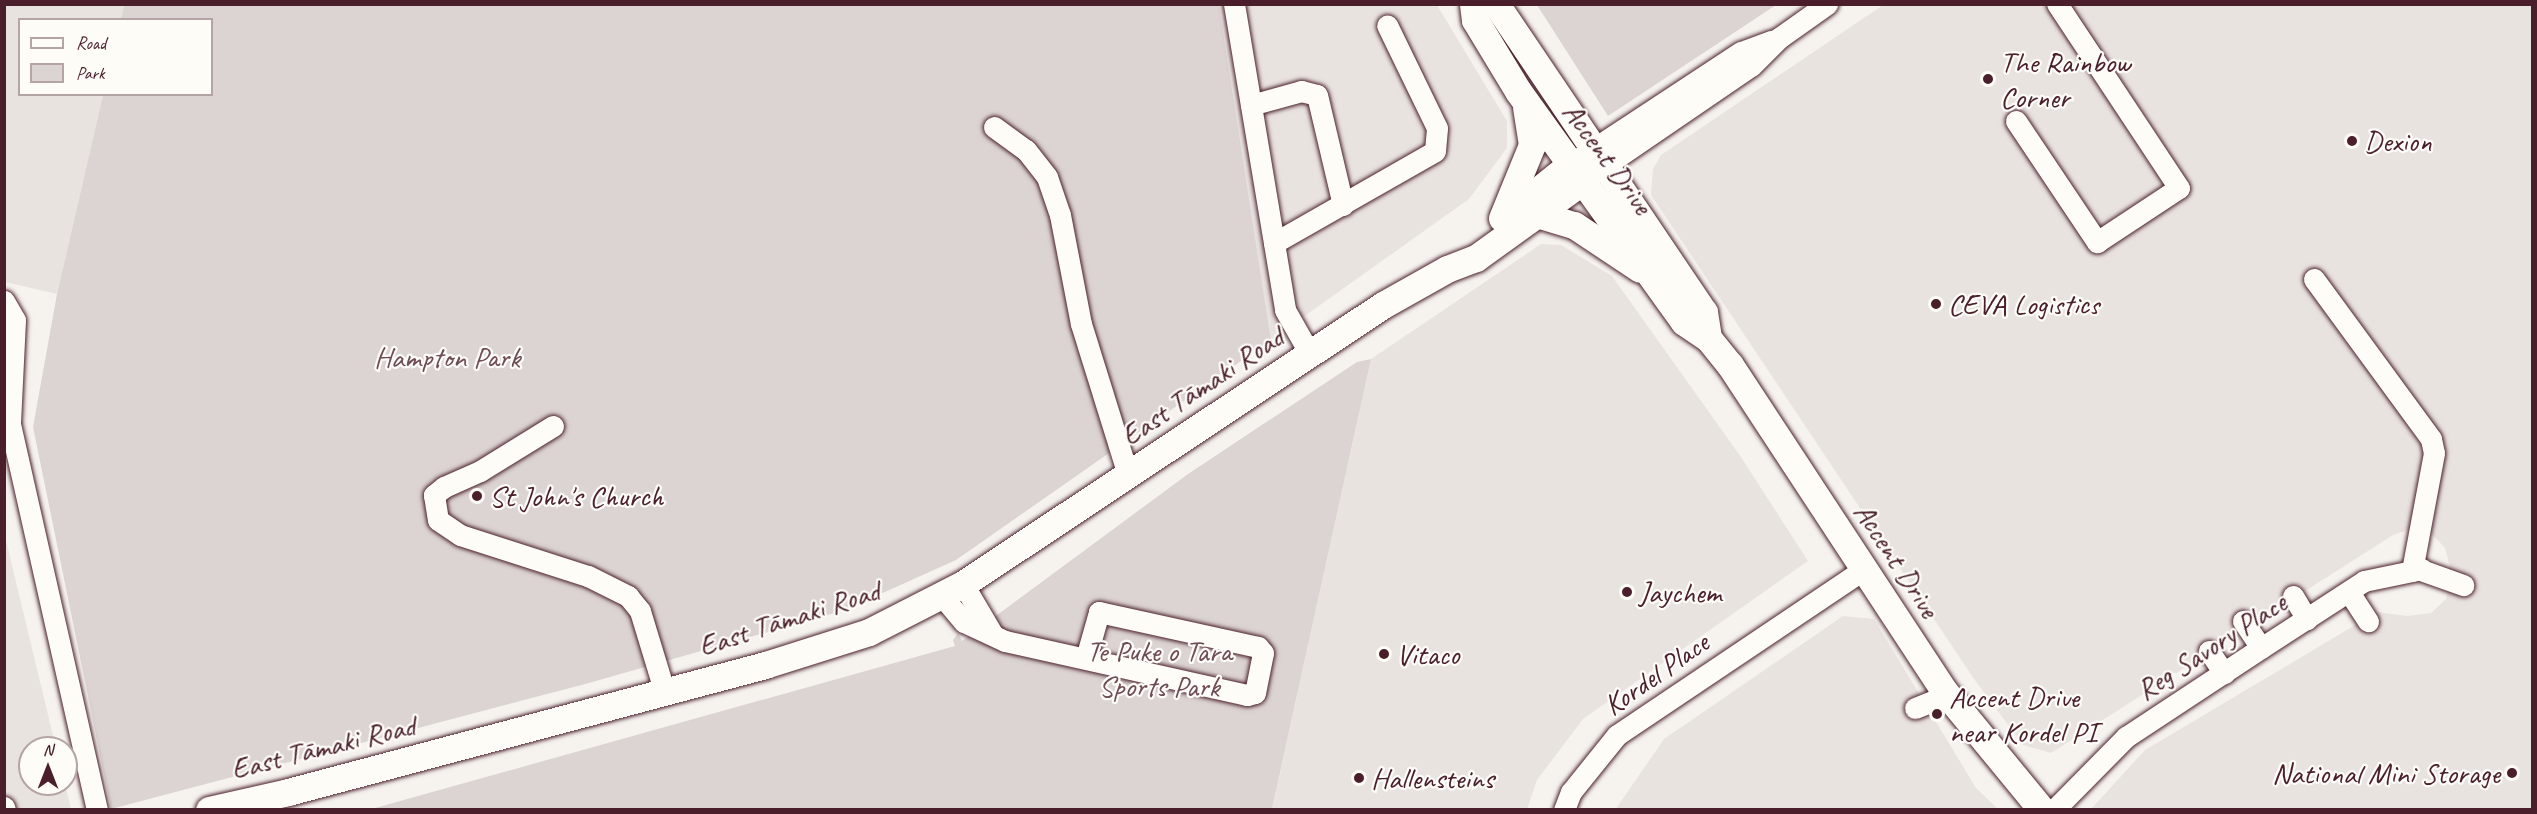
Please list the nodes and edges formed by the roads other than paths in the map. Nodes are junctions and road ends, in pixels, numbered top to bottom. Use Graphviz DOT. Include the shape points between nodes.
graph roads {
  1 [pos="1234,4"];
  2 [pos="1473,4"];
  3 [pos="1496,4"];
  4 [pos="1827,4"];
  5 [pos="2057,4"];
  6 [pos="1387,25"];
  7 [pos="1518,91"];
  8 [pos="1251,105"];
  9 [pos="2016,121"];
  10 [pos="994,127"];
  11 [pos="1589,165"];
  12 [pos="1343,205"];
  13 [pos="1537,214"];
  14 [pos="1502,219"];
  15 [pos="1274,243"];
  16 [pos="1447,269"];
  17 [pos="2314,279"];
  18 [pos="1656,280"];
  19 [pos="4,301"];
  20 [pos="1708,338"];
  21 [pos="1310,354"];
  22 [pos="554,426"];
  23 [pos="4,433"];
  24 [pos="1128,475"];
  25 [pos="23,484"];
  26 [pos="1864,569"];
  27 [pos="2418,570"];
  28 [pos="2463,585"];
  29 [pos="952,590"];
  30 [pos="2349,592"];
  31 [pos="2293,596"];
  32 [pos="2307,619"];
  33 [pos="2243,621"];
  34 [pos="2368,621"];
  35 [pos="2261,648"];
  36 [pos="2209,651"];
  37 [pos="1086,658"];
  38 [pos="2224,673"];
  39 [pos="664,690"];
  40 [pos="1947,695"];
  41 [pos="1915,708"];
  42 [pos="97,810"];
  43 [pos="209,810"];
  44 [pos="1564,810"];
  45 [pos="2042,810"];
  46 [pos="2054,810"];
  1 -- 8 [label="street"];
  2 -- 7 [label="main road, Accent Drive" via="1475,20"];
  3 -- 11 [label="main road, Accent Drive"];
  4 -- 11 [label="street, East Tāmaki Road" via="1779,38 1741,52"];
  5 -- 9 [label="street" via="2179,188 2097,242"];
  6 -- 12 [label="street" via="1434,121 1438,144 1428,159"];
  7 -- 11 [label="main road, Accent Drive"];
  7 -- 14 [label="main road" via="1528,113 1532,145"];
  8 -- 12 [label="street" via="1301,91 1317,95"];
  8 -- 15 [label="street"];
  10 -- 24 [label="street" via="1026,150 1047,177 1060,215 1081,324"];
  11 -- 13 [label="main road, East Tāmaki Road"];
  11 -- 14 [label="main road, East Tāmaki Road"];
  11 -- 18 [label="main road, Accent Drive"];
  11 -- 20 [label="main road, Accent Drive" via="1704,312"];
  12 -- 15 [label="street"];
  13 -- 16 [label="main road, East Tāmaki Road" via="1476,258"];
  13 -- 18 [label="main road" via="1574,225"];
  14 -- 16 [label="main road, East Tāmaki Road" via="1468,244"];
  15 -- 21 [label="street" via="1285,310"];
  16 -- 21 [label="main road, East Tāmaki Road" via="1383,305"];
  17 -- 27 [label="street" via="2431,439 2434,453"];
  18 -- 20 [label="main road, Accent Drive" via="1684,322"];
  19 -- 25 [label="street" via="15,320 10,424"];
  20 -- 26 [label="main road, Accent Drive" via="1730,365"];
  21 -- 24 [label="main road, East Tāmaki Road"];
  22 -- 39 [label="street" via="434,495 438,520 460,535 588,576 628,596 640,611"];
  23 -- 25 [label="street"];
  24 -- 29 [label="main road, East Tāmaki Road"];
  25 -- 42 [label="street"];
  26 -- 40 [label="main road, Accent Drive"];
  26 -- 44 [label="street, Kordel Place" via="1617,735 1571,792"];
  27 -- 28 [label="street"];
  27 -- 30 [label="street, Reg Savory Place" via="2364,582"];
  29 -- 37 [label="street" via="964,622 1005,641"];
  29 -- 39 [label="main road, East Tāmaki Road" via="869,632 765,665"];
  30 -- 32 [label="street, Reg Savory Place"];
  30 -- 34 [label="street"];
  31 -- 32 [label="street"];
  32 -- 35 [label="street, Reg Savory Place"];
  33 -- 35 [label="street"];
  35 -- 38 [label="street, Reg Savory Place"];
  36 -- 38 [label="street"];
  37 -- 37 [label="street" via="1099,612 1258,647 1263,653 1256,689 1251,695"];
  38 -- 46 [label="street, Reg Savory Place" via="2126,737"];
  39 -- 43 [label="main road, East Tāmaki Road"];
  40 -- 41 [label="street"];
  40 -- 45 [label="main road, Accent Drive"];
}
